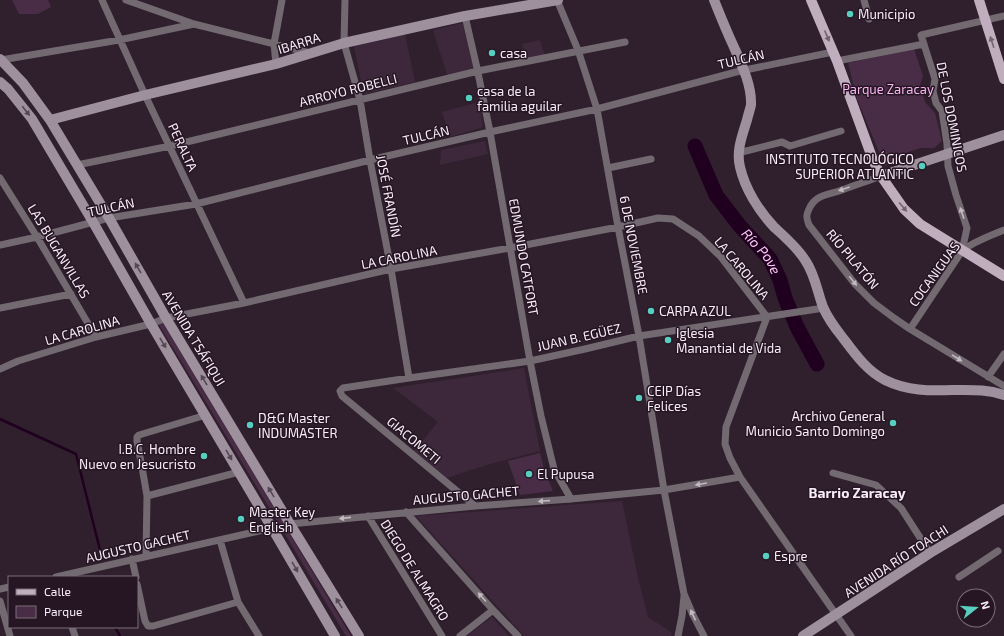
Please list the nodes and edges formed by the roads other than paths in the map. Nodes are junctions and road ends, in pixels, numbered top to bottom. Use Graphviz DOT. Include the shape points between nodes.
graph roads {
  1 [pos="102,0"];
  2 [pos="126,0"];
  3 [pos="282,0"];
  4 [pos="345,0"];
  5 [pos="557,0"];
  6 [pos="714,0"];
  7 [pos="811,0"];
  8 [pos="864,0"];
  9 [pos="979,0"];
  10 [pos="464,16"];
  11 [pos="1004,16"];
  12 [pos="869,19"];
  13 [pos="986,21"];
  14 [pos="194,24"];
  15 [pos="119,40"];
  16 [pos="625,42"];
  17 [pos="344,43"];
  18 [pos="274,44"];
  19 [pos="924,44"];
  20 [pos="578,50"];
  21 [pos="310,53"];
  22 [pos="836,56"];
  23 [pos="0,59"];
  24 [pos="276,64"];
  25 [pos="744,70"];
  26 [pos="478,71"];
  27 [pos="1004,79"];
  28 [pos="0,82"];
  29 [pos="145,95"];
  30 [pos="360,100"];
  31 [pos="597,109"];
  32 [pos="50,120"];
  33 [pos="842,131"];
  34 [pos="490,132"];
  35 [pos="1004,135"];
  36 [pos="170,146"];
  37 [pos="738,153"];
  38 [pos="948,154"];
  39 [pos="651,159"];
  40 [pos="370,160"];
  41 [pos="78,165"];
  42 [pos="608,168"];
  43 [pos="881,176"];
  44 [pos="0,179"];
  45 [pos="196,204"];
  46 [pos="109,218"];
  47 [pos="93,222"];
  48 [pos="618,227"];
  49 [pos="1004,230"];
  50 [pos="38,237"];
  51 [pos="0,245"];
  52 [pos="510,248"];
  53 [pos="962,251"];
  54 [pos="391,270"];
  55 [pos="1004,276"];
  56 [pos="71,294"];
  57 [pos="244,303"];
  58 [pos="0,308"];
  59 [pos="824,308"];
  60 [pos="767,317"];
  61 [pos="166,318"];
  62 [pos="151,324"];
  63 [pos="910,329"];
  64 [pos="96,336"];
  65 [pos="639,336"];
  66 [pos="1004,354"];
  67 [pos="530,361"];
  68 [pos="0,370"];
  69 [pos="988,377"];
  70 [pos="409,378"];
  71 [pos="1004,386"];
  72 [pos="340,391"];
  73 [pos="1004,396"];
  74 [pos="206,415"];
  75 [pos="239,472"];
  76 [pos="833,473"];
  77 [pos="740,477"];
  78 [pos="664,490"];
  79 [pos="146,496"];
  80 [pos="571,499"];
  81 [pos="475,506"];
  82 [pos="1004,509"];
  83 [pos="406,512"];
  84 [pos="368,516"];
  85 [pos="290,524"];
  86 [pos="272,528"];
  87 [pos="220,540"];
  88 [pos="998,551"];
  89 [pos="930,553"];
  90 [pos="146,556"];
  91 [pos="132,560"];
  92 [pos="62,576"];
  93 [pos="136,576"];
  94 [pos="958,577"];
  95 [pos="138,589"];
  96 [pos="684,594"];
  97 [pos="0,601"];
  98 [pos="238,602"];
  99 [pos="493,610"];
  100 [pos="836,614"];
  101 [pos="10,636"];
  102 [pos="259,636"];
  103 [pos="335,636"];
  104 [pos="359,636"];
  105 [pos="442,636"];
  106 [pos="460,636"];
  107 [pos="518,636"];
  108 [pos="678,636"];
  109 [pos="704,636"];
  110 [pos="803,636"];
  111 [pos="851,636"];
  1 -- 15 [label="street, PERALTA"];
  2 -- 14 [label="street"];
  3 -- 18 [label="street"];
  4 -- 17 [label="street, JOSÉ FRANDÍN"];
  5 -- 10 [label="main road, IBARRA"];
  5 -- 20 [label="street, 6 DE NOVIEMBRE"];
  6 -- 25 [label="main road"];
  7 -- 22 [label="main road, one-way"];
  8 -- 12 [label="street"];
  9 -- 13 [label="main road"];
  10 -- 17 [label="main road, IBARRA"];
  10 -- 26 [label="street, EDMUNDO CATFORT"];
  11 -- 13 [label="street"];
  13 -- 19 [label="street, DE LOS DOMINICOS" via="921,34"];
  27 -- 13 [label="main road, one-way"];
  14 -- 15 [label="street"];
  14 -- 18 [label="street"];
  15 -- 23 [label="street"];
  15 -- 29 [label="street, PERALTA"];
  16 -- 20 [label="street, ARROYO ROBELLI"];
  17 -- 21 [label="main road, IBARRA"];
  17 -- 30 [label="street, JOSÉ FRANDÍN"];
  18 -- 21 [label="street"];
  18 -- 24 [label="street"];
  19 -- 22 [label="street, TULCÁN"];
  19 -- 38 [label="street, DE LOS DOMINICOS" via="935,78 933,91 942,111"];
  20 -- 26 [label="street, ARROYO ROBELLI"];
  20 -- 31 [label="street, 6 DE NOVIEMBRE"];
  21 -- 24 [label="main road, IBARRA"];
  22 -- 25 [label="street, TULCÁN"];
  22 -- 43 [label="main road"];
  23 -- 32 [label="main road, AVENIDA TSÁFIQUI" via="23,83"];
  24 -- 29 [label="main road, IBARRA"];
  25 -- 31 [label="street, TULCÁN"];
  25 -- 37 [label="main road" via="751,105"];
  26 -- 30 [label="street, ARROYO ROBELLI"];
  26 -- 34 [label="street, EDMUNDO CATFORT"];
  28 -- 47 [label="main road, one-way" via="32,119"];
  29 -- 32 [label="main road, IBARRA"];
  29 -- 36 [label="street, PERALTA"];
  30 -- 36 [label="street, ARROYO ROBELLI"];
  30 -- 40 [label="street, JOSÉ FRANDÍN"];
  31 -- 34 [label="street, TULCÁN"];
  31 -- 42 [label="street, 6 DE NOVIEMBRE"];
  32 -- 41 [label="main road, AVENIDA TSÁFIQUI"];
  33 -- 37 [label="street" via="790,146 782,142"];
  34 -- 40 [label="street, TULCÁN"];
  34 -- 52 [label="street, EDMUNDO CATFORT"];
  35 -- 38 [label="main road"];
  36 -- 41 [label="street, ARROYO ROBELLI"];
  36 -- 45 [label="street, PERALTA"];
  37 -- 59 [label="main road" via="742,175 765,216 810,266"];
  38 -- 43 [label="main road"];
  53 -- 38 [label="street, DE LOS DOMINICOS, one-way" via="967,228 948,166"];
  39 -- 42 [label="street"];
  40 -- 45 [label="street, TULCÁN"];
  40 -- 54 [label="street, JOSÉ FRANDÍN"];
  41 -- 46 [label="main road, AVENIDA TSÁFIQUI"];
  42 -- 48 [label="street, 6 DE NOVIEMBRE"];
  43 -- 53 [label="main road, one-way" via="904,209 920,224"];
  43 -- 63 [label="street, RÍO PILATÓN, one-way" via="822,195 814,201 806,217 809,225 855,284 874,303"];
  44 -- 50 [label="street, LAS BUGANVILLAS"];
  45 -- 46 [label="street, TULCÁN"];
  45 -- 57 [label="street, PERALTA"];
  46 -- 47 [label="street, TULCÁN"];
  61 -- 46 [label="main road, AVENIDA TSÁFIQUI, one-way"];
  47 -- 50 [label="street, TULCÁN"];
  47 -- 62 [label="main road"];
  48 -- 52 [label="street, LA CAROLINA"];
  48 -- 60 [label="street, LA CAROLINA" via="658,218 672,219 699,236 721,257"];
  48 -- 65 [label="street, 6 DE NOVIEMBRE"];
  49 -- 53 [label="street, COCANIGUAS"];
  50 -- 51 [label="street, TULCÁN"];
  50 -- 56 [label="street, LAS BUGANVILLAS"];
  52 -- 54 [label="street, LA CAROLINA"];
  52 -- 67 [label="street, EDMUNDO CATFORT"];
  53 -- 55 [label="main road"];
  53 -- 63 [label="street, COCANIGUAS"];
  54 -- 57 [label="street, LA CAROLINA"];
  54 -- 70 [label="street, JOSÉ FRANDÍN"];
  56 -- 58 [label="street"];
  56 -- 64 [label="street, LAS BUGANVILLAS"];
  57 -- 61 [label="street, LA CAROLINA"];
  59 -- 60 [label="street, JUAN B. EGÜEZ"];
  59 -- 73 [label="main road" via="835,328 862,362 887,381 912,389 981,390"];
  60 -- 65 [label="street, JUAN B. EGÜEZ"];
  60 -- 77 [label="street" via="726,427 725,444"];
  61 -- 62 [label="street, LA CAROLINA"];
  85 -- 61 [label="main road, AVENIDA TSÁFIQUI, one-way"];
  62 -- 64 [label="street, LA CAROLINA"];
  62 -- 74 [label="main road, one-way"];
  63 -- 69 [label="street, RÍO PILATÓN, one-way"];
  64 -- 68 [label="street, LA CAROLINA" via="18,361"];
  65 -- 67 [label="street, JUAN B. EGÜEZ"];
  65 -- 78 [label="street, 6 DE NOVIEMBRE"];
  66 -- 69 [label="street"];
  67 -- 70 [label="street, JUAN B. EGÜEZ"];
  67 -- 80 [label="street, EDMUNDO CATFORT" via="554,469"];
  69 -- 71 [label="street, RÍO PILATÓN"];
  70 -- 72 [label="street, JUAN B. EGÜEZ" via="343,388"];
  72 -- 81 [label="street, GIACOMETI" via="342,396"];
  74 -- 75 [label="main road, one-way"];
  74 -- 79 [label="street" via="137,437"];
  75 -- 79 [label="street"];
  75 -- 86 [label="main road"];
  76 -- 89 [label="street" via="876,485 901,508"];
  77 -- 78 [label="street, AUGUSTO GACHET, one-way"];
  77 -- 100 [label="street"];
  78 -- 80 [label="street, AUGUSTO GACHET"];
  78 -- 96 [label="street, 6 DE NOVIEMBRE"];
  79 -- 90 [label="street"];
  80 -- 81 [label="street, AUGUSTO GACHET, one-way"];
  81 -- 83 [label="street, AUGUSTO GACHET"];
  82 -- 89 [label="main road, AVENIDA RÍO TOACHI"];
  83 -- 84 [label="street, AUGUSTO GACHET"];
  99 -- 83 [label="street, one-way"];
  84 -- 85 [label="street, AUGUSTO GACHET, one-way"];
  84 -- 105 [label="street, DIEGO DE ALMAGRO"];
  104 -- 85 [label="main road, AVENIDA TSÁFIQUI, one-way"];
  86 -- 87 [label="street, AUGUSTO GACHET"];
  86 -- 103 [label="main road, one-way"];
  87 -- 90 [label="street, AUGUSTO GACHET"];
  87 -- 98 [label="street"];
  88 -- 94 [label="street"];
  89 -- 100 [label="main road, AVENIDA RÍO TOACHI"];
  90 -- 91 [label="street, AUGUSTO GACHET"];
  91 -- 92 [label="street, AUGUSTO GACHET"];
  91 -- 93 [label="street"];
  95 -- 98 [label="street" via="148,626"];
  96 -- 108 [label="street, 6 DE NOVIEMBRE"];
  109 -- 96 [label="street, 6 DE NOVIEMBRE, one-way"];
  97 -- 101 [label="street"];
  98 -- 102 [label="street"];
  99 -- 106 [label="street"];
  99 -- 107 [label="street"];
  100 -- 110 [label="main road, AVENIDA RÍO TOACHI"];
  100 -- 111 [label="street"];
}
